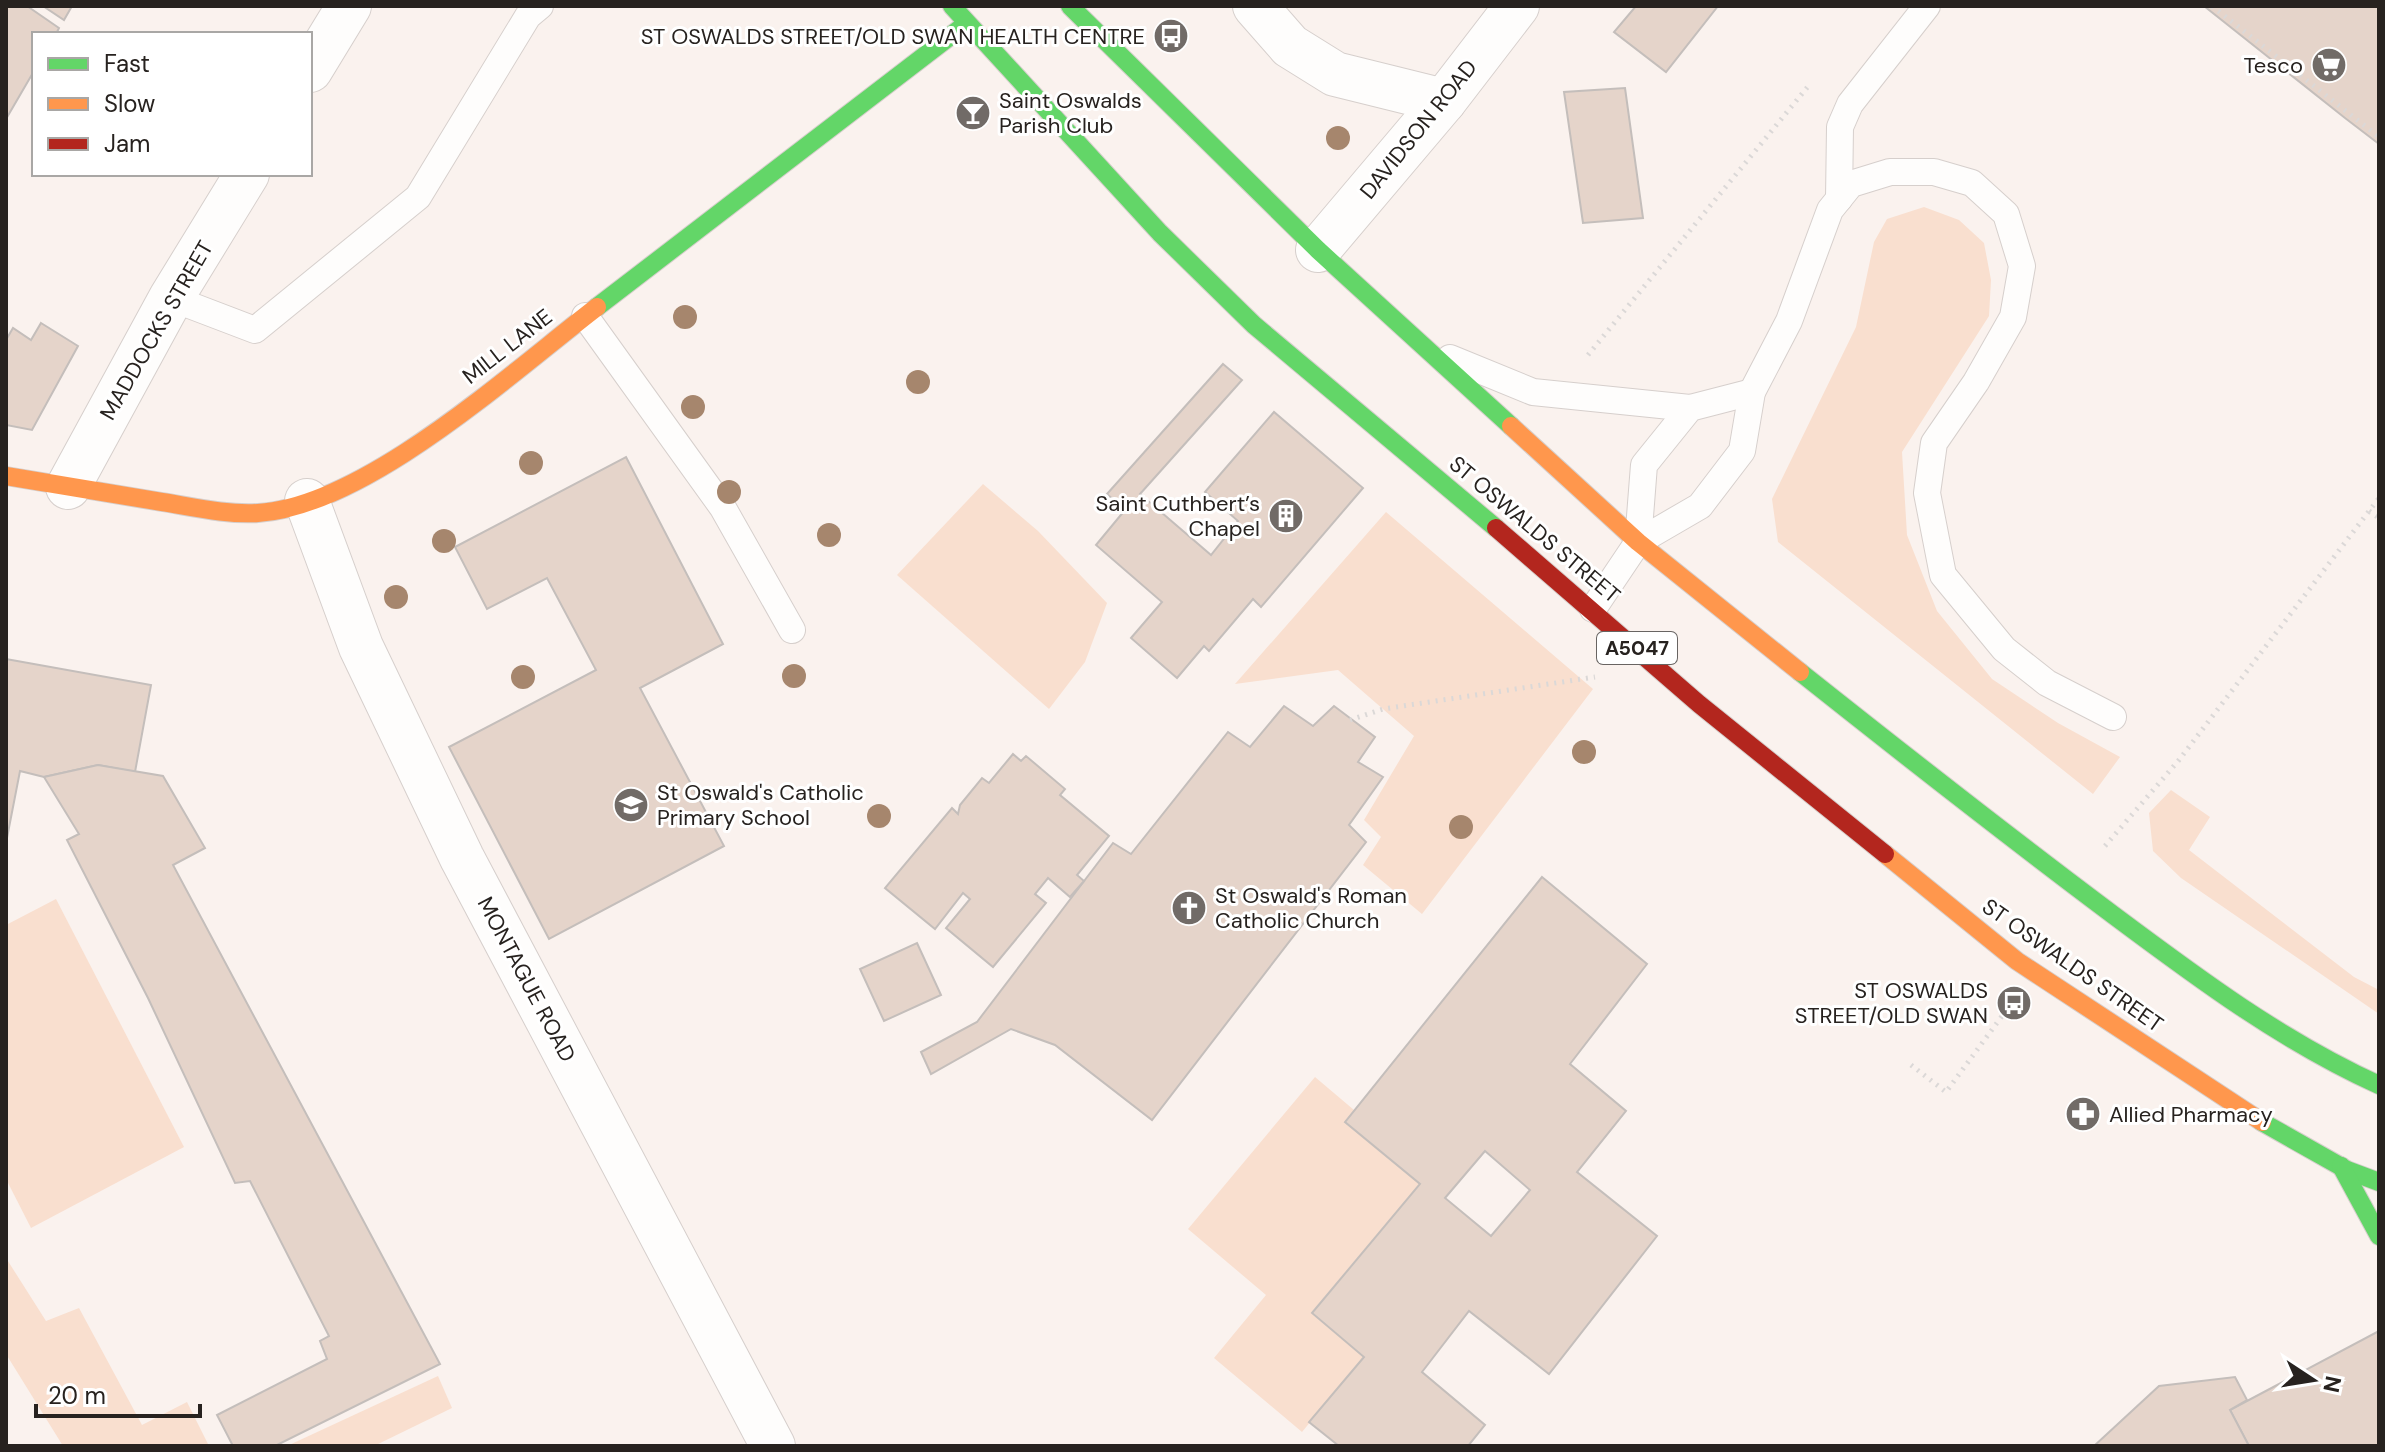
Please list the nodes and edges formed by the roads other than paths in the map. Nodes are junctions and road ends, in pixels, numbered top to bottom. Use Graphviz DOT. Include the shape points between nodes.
graph roads {
  1 [pos="349,6"];
  2 [pos="540,6"];
  3 [pos="952,6"];
  4 [pos="1070,6"];
  5 [pos="1255,6"];
  6 [pos="1517,6"];
  7 [pos="1927,6"];
  8 [pos="966,24"];
  9 [pos="312,67"];
  10 [pos="1444,101"];
  11 [pos="246,176"];
  12 [pos="1839,199"];
  13 [pos="1318,250"];
  14 [pos="171,298"];
  15 [pos="585,316"];
  16 [pos="1425,347"];
  17 [pos="1752,392"];
  18 [pos="1690,408"];
  19 [pos="6,476"];
  20 [pos="68,487"];
  21 [pos="307,501"];
  22 [pos="1638,542"];
  23 [pos="1593,609"];
  24 [pos="792,630"];
  25 [pos="2113,717"];
  26 [pos="2379,1085"];
  27 [pos="2341,1166"];
  28 [pos="2379,1182"];
  29 [pos="2379,1236"];
  30 [pos="773,1446"];
  1 -- 9 [label="street"];
  2 -- 14 [label="lane" via="528,16 418,197 255,330"];
  3 -- 8 [label="main road, ST OSWALDS STREET / A5047"];
  4 -- 13 [label="main road"];
  5 -- 10 [label="street" via="1290,46 1335,74"];
  6 -- 10 [label="street, DAVIDSON ROAD"];
  7 -- 12 [label="lane" via="1850,104 1840,127"];
  8 -- 15 [label="main road, MILL LANE"];
  8 -- 23 [label="main road, ST OSWALDS STREET / A5047" via="1160,233 1254,325"];
  10 -- 13 [label="street, DAVIDSON ROAD"];
  11 -- 14 [label="street, MADDOCKS STREET"];
  12 -- 17 [label="lane" via="1830,210 1789,321"];
  12 -- 25 [label="lane" via="1851,184 1890,172 1934,172 1972,183 2006,214 2022,266 2013,317 1934,443 1927,493 1935,542 1943,575 2004,649 2047,683"];
  13 -- 16 [label="main road"];
  14 -- 20 [label="street, MADDOCKS STREET"];
  15 -- 21 [label="main road, MILL LANE" via="407,453"];
  15 -- 24 [label="lane" via="723,508"];
  16 -- 18 [label="lane" via="1533,392"];
  16 -- 22 [label="main road"];
  17 -- 18 [label="lane"];
  17 -- 22 [label="lane" via="1742,451 1700,506"];
  18 -- 22 [label="lane" via="1644,465"];
  19 -- 20 [label="main road, MILL LANE"];
  20 -- 21 [label="main road, MILL LANE" via="259,513"];
  21 -- 30 [label="street, MONTAGUE ROAD" via="361,647 455,840"];
  22 -- 23 [label="lane"];
  22 -- 26 [label="main road" via="1970,808 2223,997 2321,1059"];
  23 -- 27 [label="main road, ST OSWALDS STREET / A5047" via="2017,961 2254,1118"];
  27 -- 28 [label="main road, ST OSWALDS STREET / A5047"];
  27 -- 29 [label="main road"];
}
